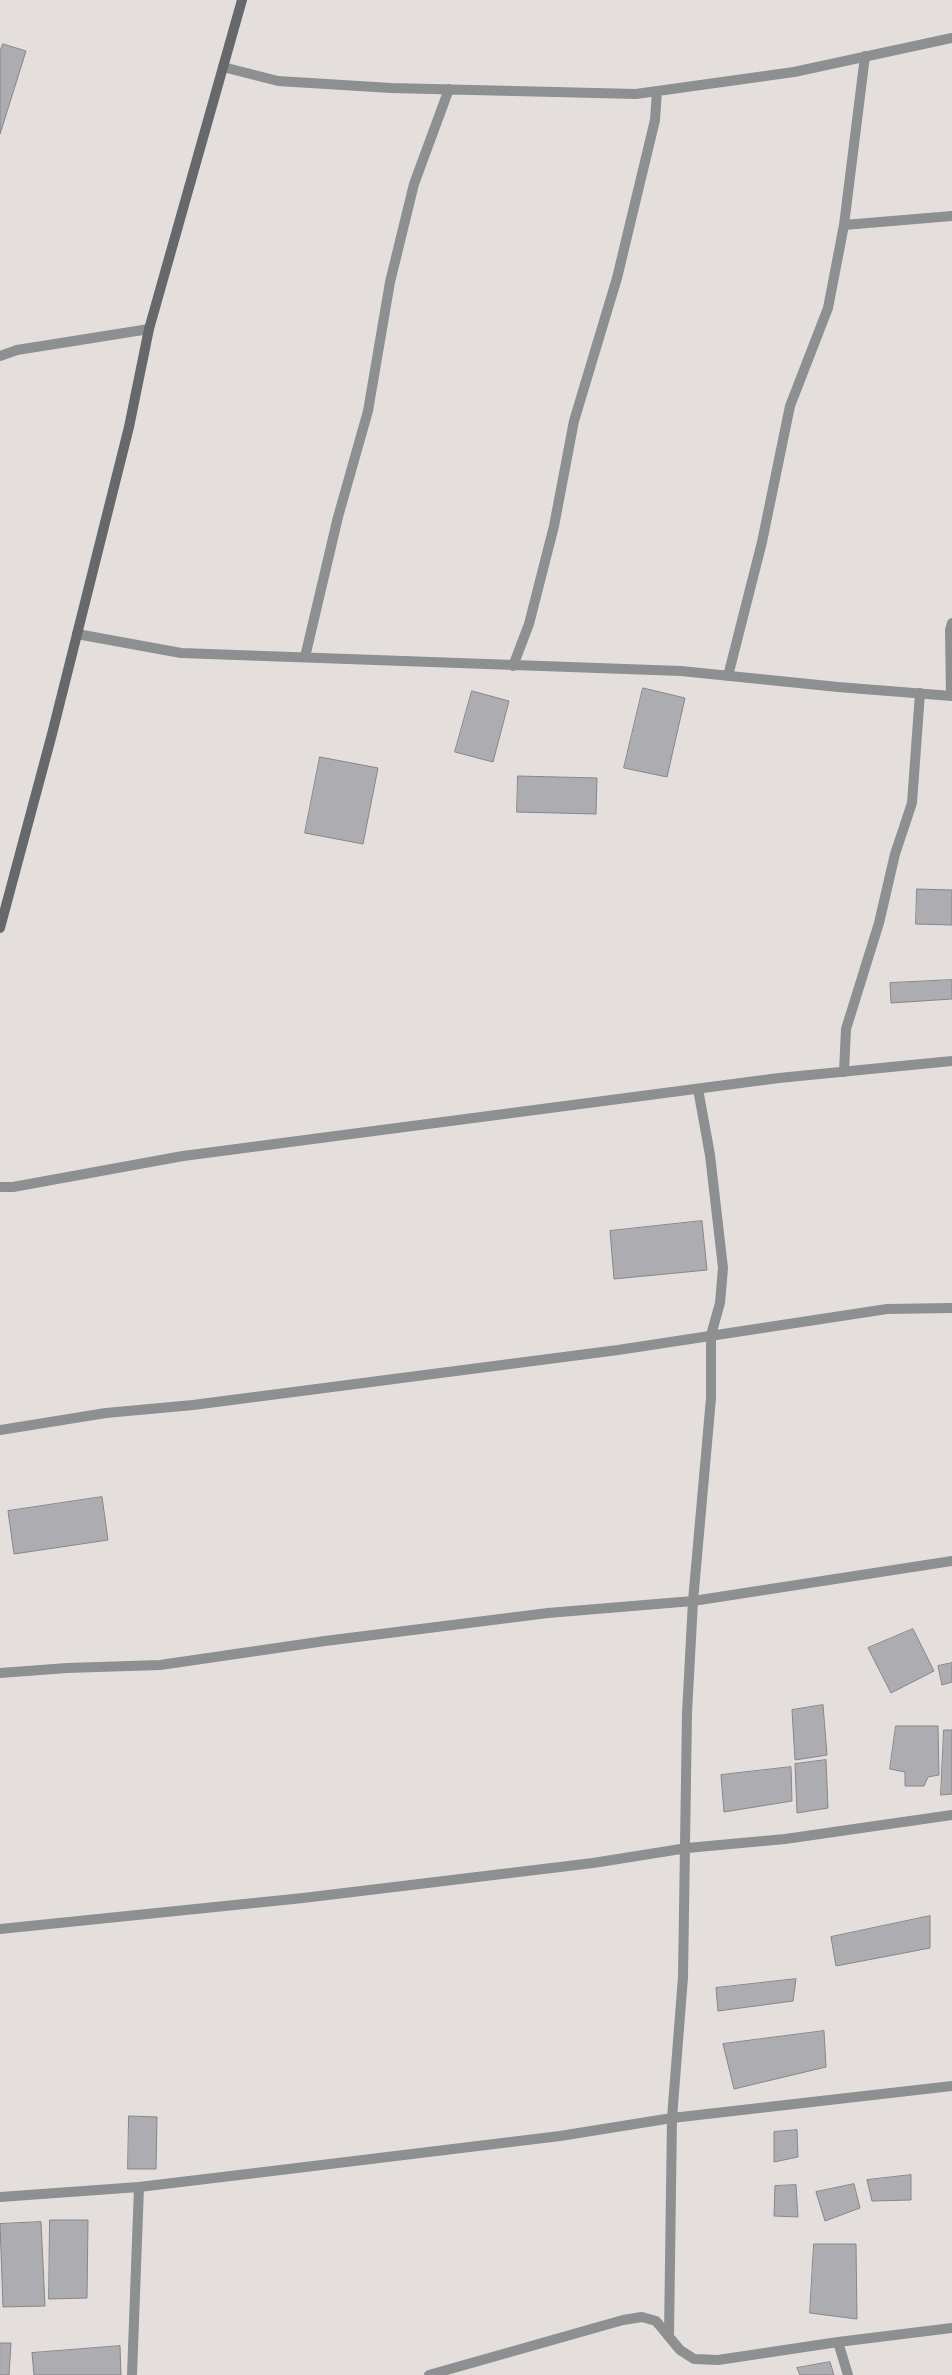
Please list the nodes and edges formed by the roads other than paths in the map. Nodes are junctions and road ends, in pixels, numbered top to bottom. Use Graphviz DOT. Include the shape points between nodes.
graph roads {
  1 [pos="242,0"];
  2 [pos="952,38"];
  3 [pos="864,56"];
  4 [pos="223,67"];
  5 [pos="449,89"];
  6 [pos="657,91"];
  7 [pos="952,216"];
  8 [pos="844,224"];
  9 [pos="149,329"];
  10 [pos="0,356"];
  11 [pos="952,624"];
  12 [pos="77,634"];
  13 [pos="305,657"];
  14 [pos="513,666"];
  15 [pos="728,676"];
  16 [pos="920,693"];
  17 [pos="952,696"];
  18 [pos="0,928"];
  19 [pos="952,1061"];
  20 [pos="844,1072"];
  21 [pos="698,1089"];
  22 [pos="0,1187"];
  23 [pos="952,1308"];
  24 [pos="711,1336"];
  25 [pos="0,1430"];
  26 [pos="952,1561"];
  27 [pos="693,1600"];
  28 [pos="0,1673"];
  29 [pos="952,1815"];
  30 [pos="687,1848"];
  31 [pos="0,1929"];
  32 [pos="952,2086"];
  33 [pos="672,2118"];
  34 [pos="140,2187"];
  35 [pos="0,2198"];
  36 [pos="952,2328"];
  37 [pos="669,2336"];
  38 [pos="838,2342"];
  39 [pos="132,2375"];
  40 [pos="429,2375"];
  41 [pos="848,2375"];
  1 -- 4 [label="street"];
  2 -- 3 [label="street"];
  3 -- 6 [label="street" via="794,72"];
  3 -- 8 [label="street"];
  4 -- 5 [label="street" via="278,81"];
  4 -- 9 [label="street"];
  5 -- 6 [label="street" via="636,94"];
  5 -- 13 [label="street" via="414,184 390,282 368,411 338,517"];
  6 -- 14 [label="street" via="655,120 619,269 574,421 554,526 529,624"];
  7 -- 8 [label="street"];
  8 -- 15 [label="street" via="828,308 790,406 762,542"];
  9 -- 10 [label="street" via="17,350"];
  9 -- 12 [label="street" via="129,427"];
  11 -- 17 [label="street"];
  12 -- 13 [label="street" via="181,653"];
  12 -- 18 [label="street"];
  13 -- 14 [label="street"];
  14 -- 15 [label="street" via="681,671"];
  15 -- 16 [label="street"];
  16 -- 17 [label="street"];
  16 -- 20 [label="street" via="912,803 846,1029"];
  19 -- 20 [label="street"];
  20 -- 21 [label="street"];
  21 -- 22 [label="street" via="183,1156"];
  21 -- 24 [label="street" via="710,1155 722,1268 720,1302"];
  23 -- 24 [label="street" via="887,1310"];
  24 -- 25 [label="street" via="193,1405 106,1413"];
  24 -- 27 [label="street" via="711,1398"];
  26 -- 27 [label="street"];
  27 -- 28 [label="street" via="548,1613 160,1665"];
  27 -- 30 [label="street" via="687,1713"];
  29 -- 30 [label="street" via="785,1839"];
  30 -- 31 [label="street" via="594,1863 303,1898"];
  30 -- 33 [label="street" via="683,1977"];
  32 -- 33 [label="street"];
  33 -- 34 [label="street" via="560,2136"];
  33 -- 37 [label="street"];
  34 -- 35 [label="street"];
  34 -- 39 [label="street"];
  36 -- 38 [label="street"];
  37 -- 38 [label="street" via="680,2350 694,2359 718,2360"];
  37 -- 40 [label="street" via="656,2321 642,2318 623,2320"];
  38 -- 41 [label="street"];
}
